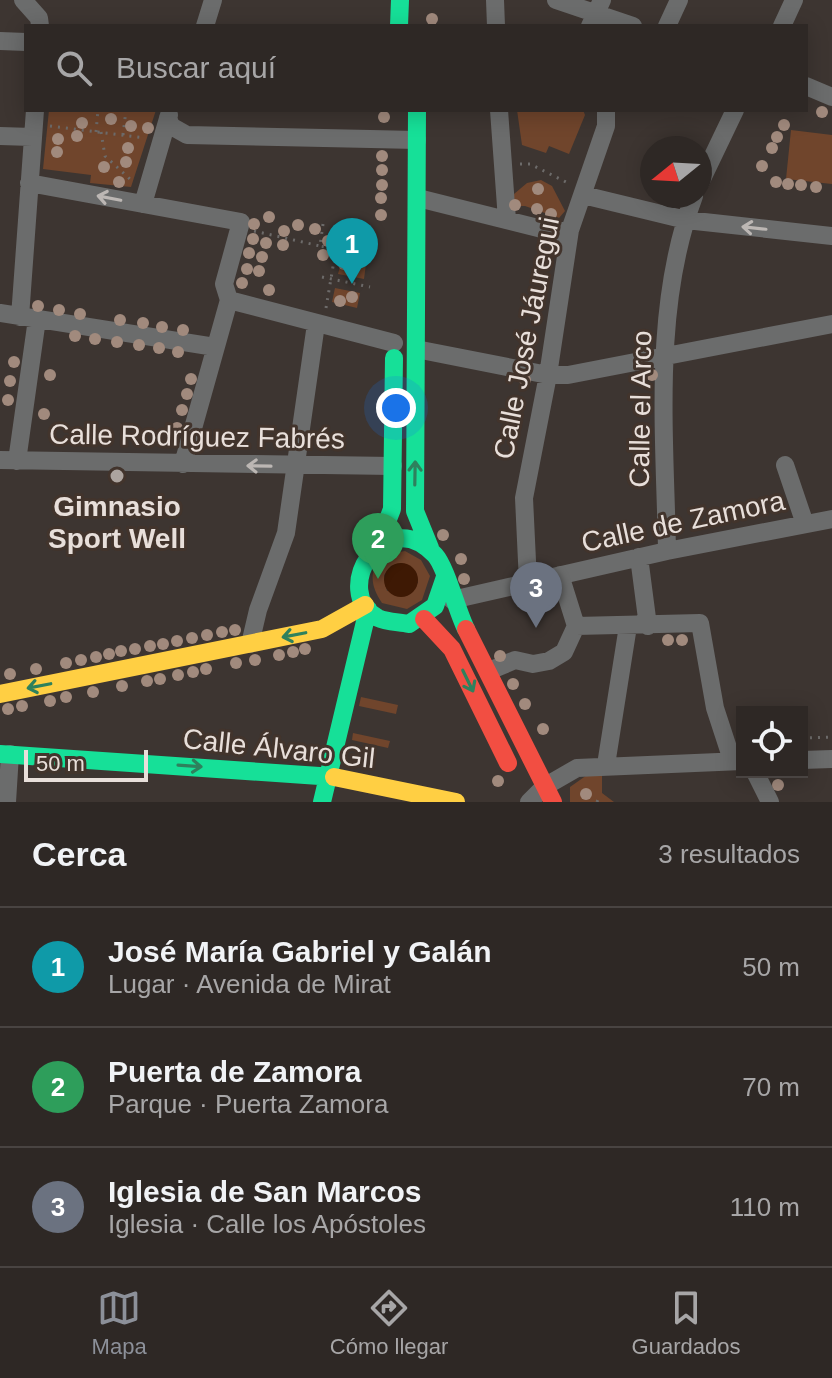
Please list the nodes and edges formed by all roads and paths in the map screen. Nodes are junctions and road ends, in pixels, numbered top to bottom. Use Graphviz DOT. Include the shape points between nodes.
graph roads {
  1 [pos="23,0"];
  2 [pos="213,0"];
  3 [pos="400,0"];
  4 [pos="418,0"];
  5 [pos="495,0"];
  6 [pos="556,0"];
  7 [pos="679,0"];
  8 [pos="794,0"];
  9 [pos="596,13"];
  10 [pos="40,24"];
  11 [pos="206,24"];
  12 [pos="399,24"];
  13 [pos="418,24"];
  14 [pos="496,24"];
  15 [pos="627,24"];
  16 [pos="668,24"];
  17 [pos="783,24"];
  18 [pos="0,41"];
  19 [pos="24,42"];
  20 [pos="808,87"];
  21 [pos="832,97"];
  22 [pos="98,112"];
  23 [pos="126,112"];
  24 [pos="417,112"];
  25 [pos="499,112"];
  26 [pos="603,112"];
  27 [pos="734,112"];
  28 [pos="169,114"];
  29 [pos="36,124"];
  30 [pos="98,132"];
  31 [pos="123,135"];
  32 [pos="0,136"];
  33 [pos="162,140"];
  34 [pos="417,140"];
  35 [pos="712,158"];
  36 [pos="503,164"];
  37 [pos="29,183"];
  38 [pos="579,191"];
  39 [pos="418,198"];
  40 [pos="145,199"];
  41 [pos="690,208"];
  42 [pos="507,220"];
  43 [pos="686,220"];
  44 [pos="323,224"];
  45 [pos="241,225"];
  46 [pos="570,230"];
  47 [pos="832,236"];
  48 [pos="320,246"];
  49 [pos="336,249"];
  50 [pos="370,255"];
  51 [pos="322,277"];
  52 [pos="331,279"];
  53 [pos="370,287"];
  54 [pos="229,300"];
  55 [pos="0,313"];
  56 [pos="28,318"];
  57 [pos="321,318"];
  58 [pos="832,324"];
  59 [pos="394,334"];
  60 [pos="215,347"];
  61 [pos="416,349"];
  62 [pos="663,356"];
  63 [pos="548,375"];
  64 [pos="9,460"];
  65 [pos="183,464"];
  66 [pos="785,465"];
  67 [pos="393,466"];
  68 [pos="296,467"];
  69 [pos="832,519"];
  70 [pos="805,524"];
  71 [pos="378,545"];
  72 [pos="430,548"];
  73 [pos="667,551"];
  74 [pos="639,557"];
  75 [pos="560,575"];
  76 [pos="445,577"];
  77 [pos="528,582"];
  78 [pos="452,600"];
  79 [pos="367,607"];
  80 [pos="424,619"];
  81 [pos="576,626"];
  82 [pos="628,626"];
  83 [pos="652,626"];
  84 [pos="250,644"];
  85 [pos="489,671"];
  86 [pos="0,694"];
  87 [pos="832,737"];
  88 [pos="808,738"];
  89 [pos="5,754"];
  90 [pos="736,758"];
  91 [pos="832,759"];
  92 [pos="736,760"];
  93 [pos="808,760"];
  94 [pos="606,765"];
  95 [pos="328,776"];
  96 [pos="758,778"];
  97 [pos="523,791"];
  98 [pos="549,794"];
  99 [pos="599,797"];
  100 [pos="7,802"];
  101 [pos="322,802"];
  102 [pos="456,802"];
  103 [pos="597,802"];
  104 [pos="770,802"];
  1 -- 10 [label="street"];
  2 -- 11 [label="street"];
  3 -- 12 [label="highway"];
  4 -- 13 [label="highway"];
  5 -- 14 [label="street"];
  6 -- 9 [label="street"];
  7 -- 16 [label="street"];
  8 -- 17 [label="street"];
  9 -- 15 [label="street"];
  18 -- 19 [label="street"];
  20 -- 21 [label="street"];
  22 -- 30 [label="path"];
  23 -- 31 [label="path"];
  24 -- 34 [label="highway"];
  25 -- 36 [label="street"];
  26 -- 38 [label="street, Calle José Jáuregui" via="606,126"];
  27 -- 35 [label="street"];
  28 -- 33 [label="street"];
  28 -- 34 [label="street" via="171,126 187,135"];
  29 -- 30 [label="path"];
  29 -- 32 [label="street"];
  29 -- 37 [label="street"];
  30 -- 31 [label="path"];
  30 -- 40 [label="path" via="105,156"];
  31 -- 33 [label="path"];
  33 -- 40 [label="street"];
  34 -- 39 [label="highway"];
  36 -- 38 [label="path" via="530,164"];
  36 -- 42 [label="street"];
  40 -- 37 [label="street, one-way"];
  37 -- 56 [label="street"];
  38 -- 43 [label="street"];
  38 -- 46 [label="street, Calle José Jáuregui"];
  39 -- 42 [label="street"];
  39 -- 61 [label="highway"];
  40 -- 45 [label="street"];
  41 -- 43 [label="street, Calle el Arco"];
  42 -- 46 [label="street" via="554,232"];
  47 -- 43 [label="street, one-way"];
  43 -- 62 [label="street, Calle el Arco"];
  44 -- 48 [label="path"];
  45 -- 48 [label="path"];
  45 -- 54 [label="street" via="224,284"];
  46 -- 63 [label="street, Calle José Jáuregui"];
  48 -- 49 [label="path"];
  49 -- 50 [label="path"];
  49 -- 52 [label="path"];
  51 -- 52 [label="path"];
  52 -- 53 [label="path"];
  52 -- 57 [label="path"];
  54 -- 57 [label="street"];
  54 -- 60 [label="street"];
  55 -- 56 [label="street"];
  56 -- 60 [label="street"];
  56 -- 64 [label="street"];
  57 -- 59 [label="street"];
  57 -- 68 [label="street"];
  58 -- 62 [label="street"];
  59 -- 67 [label="highway"];
  60 -- 65 [label="street"];
  61 -- 63 [label="street"];
  72 -- 61 [label="highway, one-way" via="415,511"];
  62 -- 63 [label="street"];
  62 -- 73 [label="street, Calle el Arco"];
  63 -- 77 [label="street, Calle José Jáuregui" via="524,498"];
  64 -- 65 [label="street, Calle Rodríguez Fabrés"];
  68 -- 65 [label="street, Calle Rodríguez Fabrés, one-way"];
  66 -- 70 [label="street"];
  67 -- 68 [label="street, Calle Rodríguez Fabrés"];
  67 -- 71 [label="highway" via="392,509"];
  68 -- 84 [label="street" via="286,533"];
  69 -- 70 [label="street, Calle de Zamora"];
  70 -- 73 [label="street, Calle de Zamora"];
  71 -- 72 [label="highway" via="404,538"];
  71 -- 79 [label="highway" via="362,562 358,576"];
  72 -- 76 [label="highway"];
  73 -- 74 [label="street, Calle de Zamora"];
  74 -- 75 [label="street, Calle de Zamora"];
  74 -- 83 [label="street"];
  75 -- 77 [label="street, Calle de Zamora"];
  75 -- 81 [label="street"];
  76 -- 78 [label="highway"];
  76 -- 80 [label="highway" via="439,601"];
  77 -- 78 [label="street, Calle de Zamora"];
  78 -- 85 [label="highway"];
  79 -- 80 [label="highway" via="394,624"];
  79 -- 84 [label="highway, one-way" via="322,629"];
  79 -- 95 [label="highway"];
  80 -- 97 [label="highway, one-way" via="452,649"];
  81 -- 82 [label="street"];
  81 -- 85 [label="street" via="564,652 549,661 515,660"];
  82 -- 83 [label="street"];
  82 -- 94 [label="street"];
  83 -- 90 [label="street" via="700,623 715,708"];
  84 -- 86 [label="highway, one-way"];
  85 -- 98 [label="highway"];
  87 -- 88 [label="path"];
  89 -- 95 [label="highway, Calle Álvaro Gil, one-way"];
  89 -- 100 [label="street"];
  91 -- 93 [label="street"];
  92 -- 94 [label="street"];
  94 -- 98 [label="street" via="577,768"];
  95 -- 101 [label="highway"];
  95 -- 102 [label="highway, Calle Álvaro Gil"];
  96 -- 104 [label="street"];
  97 -- 98 [label="street"];
  99 -- 103 [label="path"];
}
